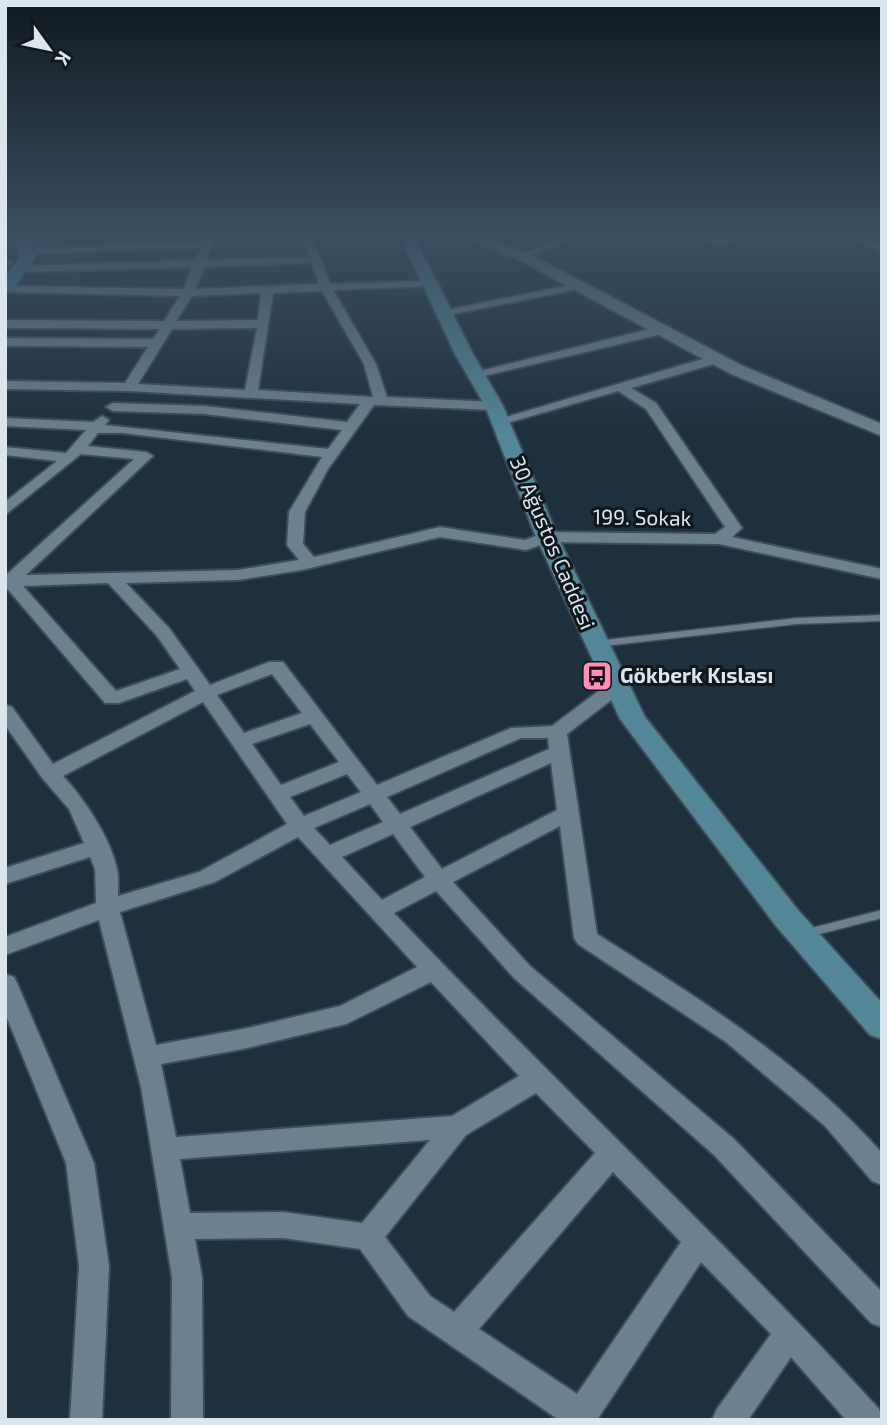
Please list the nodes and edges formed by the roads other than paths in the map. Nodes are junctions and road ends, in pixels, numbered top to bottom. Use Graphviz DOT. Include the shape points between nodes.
graph roads {
  1 [pos="78,304"];
  2 [pos="117,304"];
  3 [pos="181,304"];
  4 [pos="266,304"];
  5 [pos="336,304"];
  6 [pos="440,304"];
  7 [pos="483,304"];
  8 [pos="614,304"];
  9 [pos="95,308"];
  10 [pos="444,312"];
  11 [pos="5,324"];
  12 [pos="264,324"];
  13 [pos="168,325"];
  14 [pos="662,330"];
  15 [pos="5,342"];
  16 [pos="157,343"];
  17 [pos="716,359"];
  18 [pos="475,374"];
  19 [pos="5,385"];
  20 [pos="129,387"];
  21 [pos="621,387"];
  22 [pos="251,394"];
  23 [pos="375,401"];
  24 [pos="113,407"];
  25 [pos="497,414"];
  26 [pos="5,422"];
  27 [pos="96,427"];
  28 [pos="351,427"];
  29 [pos="882,431"];
  30 [pos="5,450"];
  31 [pos="74,453"];
  32 [pos="332,454"];
  33 [pos="5,510"];
  34 [pos="547,537"];
  35 [pos="719,539"];
  36 [pos="310,563"];
  37 [pos="882,574"];
  38 [pos="110,576"];
  39 [pos="7,581"];
  40 [pos="882,618"];
  41 [pos="595,644"];
  42 [pos="191,671"];
  43 [pos="616,687"];
  44 [pos="206,692"];
  45 [pos="5,711"];
  46 [pos="313,716"];
  47 [pos="13,732"];
  48 [pos="241,741"];
  49 [pos="559,742"];
  50 [pos="351,765"];
  51 [pos="50,774"];
  52 [pos="373,793"];
  53 [pos="278,794"];
  54 [pos="568,813"];
  55 [pos="397,825"];
  56 [pos="300,826"];
  57 [pos="97,847"];
  58 [pos="327,855"];
  59 [pos="5,876"];
  60 [pos="440,880"];
  61 [pos="107,908"];
  62 [pos="379,911"];
  63 [pos="882,915"];
  64 [pos="802,935"];
  65 [pos="5,946"];
  66 [pos="433,970"];
  67 [pos="5,983"];
  68 [pos="882,1026"];
  69 [pos="146,1057"];
  70 [pos="538,1078"];
  71 [pos="457,1127"];
  72 [pos="164,1149"];
  73 [pos="612,1153"];
  74 [pos="882,1174"];
  75 [pos="178,1226"];
  76 [pos="369,1237"];
  77 [pos="699,1240"];
  78 [pos="882,1313"];
  79 [pos="457,1332"];
  80 [pos="790,1333"];
  81 [pos="582,1419"];
  82 [pos="86,1420"];
  83 [pos="187,1420"];
  84 [pos="728,1420"];
  85 [pos="868,1420"];
  1 -- 9 [label="street"];
  2 -- 9 [label="street"];
  3 -- 13 [label="street"];
  4 -- 12 [label="street"];
  5 -- 23 [label="street" via="370,364"];
  6 -- 10 [label="main road, 30 Ağustos Caddesi"];
  7 -- 10 [label="street"];
  8 -- 14 [label="street"];
  9 -- 11 [label="street"];
  9 -- 13 [label="street"];
  10 -- 18 [label="main road, 30 Ağustos Caddesi"];
  12 -- 13 [label="street"];
  12 -- 22 [label="street"];
  13 -- 16 [label="street"];
  14 -- 17 [label="street"];
  14 -- 18 [label="street"];
  15 -- 16 [label="street"];
  16 -- 20 [label="street"];
  17 -- 21 [label="street"];
  17 -- 29 [label="street"];
  18 -- 25 [label="main road, 30 Ağustos Caddesi"];
  19 -- 20 [label="street"];
  20 -- 22 [label="street"];
  20 -- 24 [label="street"];
  21 -- 25 [label="street"];
  21 -- 35 [label="street, 199. Sokak" via="651,406 734,528"];
  22 -- 23 [label="street"];
  23 -- 25 [label="street"];
  23 -- 28 [label="street"];
  24 -- 27 [label="street"];
  24 -- 28 [label="street" via="205,410"];
  25 -- 34 [label="main road, 30 Ağustos Caddesi"];
  26 -- 27 [label="street"];
  27 -- 31 [label="street"];
  27 -- 32 [label="street"];
  28 -- 32 [label="street"];
  30 -- 31 [label="street"];
  31 -- 33 [label="street"];
  31 -- 39 [label="street" via="146,456"];
  32 -- 36 [label="street" via="297,512 295,545"];
  34 -- 35 [label="street, 199. Sokak"];
  34 -- 36 [label="street, 199. Sokak" via="526,545 440,532"];
  34 -- 41 [label="main road, 30 Ağustos Caddesi"];
  35 -- 37 [label="street"];
  36 -- 38 [label="street, 199. Sokak" via="238,575"];
  38 -- 39 [label="street, 199. Sokak"];
  38 -- 42 [label="street" via="163,632"];
  39 -- 42 [label="street" via="113,699"];
  40 -- 41 [label="lane" via="797,621"];
  41 -- 43 [label="main road, 30 Ağustos Caddesi"];
  42 -- 44 [label="street"];
  43 -- 49 [label="street"];
  43 -- 64 [label="main road, 30 Ağustos Caddesi" via="633,719"];
  44 -- 46 [label="street" via="276,666"];
  44 -- 48 [label="street"];
  44 -- 51 [label="street"];
  45 -- 47 [label="street"];
  46 -- 48 [label="street"];
  46 -- 50 [label="street"];
  47 -- 51 [label="street"];
  48 -- 53 [label="street"];
  49 -- 52 [label="street" via="518,732"];
  49 -- 54 [label="street"];
  49 -- 55 [label="street"];
  50 -- 52 [label="street"];
  50 -- 53 [label="street"];
  51 -- 57 [label="street" via="78,806"];
  52 -- 55 [label="street"];
  52 -- 56 [label="street"];
  53 -- 56 [label="street"];
  54 -- 60 [label="street"];
  54 -- 74 [label="street" via="586,938 735,1035 834,1118"];
  55 -- 58 [label="street"];
  55 -- 60 [label="street"];
  56 -- 58 [label="street"];
  56 -- 61 [label="street" via="206,877"];
  57 -- 59 [label="street"];
  57 -- 61 [label="street" via="106,869"];
  58 -- 62 [label="street"];
  60 -- 62 [label="street"];
  60 -- 78 [label="street" via="522,972 724,1146"];
  61 -- 65 [label="street"];
  61 -- 69 [label="street"];
  62 -- 66 [label="street"];
  63 -- 64 [label="lane"];
  64 -- 68 [label="main road, 30 Ağustos Caddesi"];
  66 -- 69 [label="street" via="346,1014"];
  66 -- 70 [label="street"];
  67 -- 82 [label="street" via="80,1163 94,1266"];
  69 -- 72 [label="street"];
  70 -- 71 [label="street"];
  70 -- 73 [label="street"];
  71 -- 72 [label="street"];
  71 -- 76 [label="street"];
  72 -- 75 [label="street"];
  73 -- 77 [label="street"];
  73 -- 79 [label="street"];
  75 -- 76 [label="street" via="283,1225"];
  75 -- 83 [label="street" via="187,1277"];
  76 -- 79 [label="street" via="419,1306"];
  77 -- 80 [label="street"];
  77 -- 81 [label="street"];
  79 -- 81 [label="street"];
  80 -- 84 [label="street"];
  80 -- 85 [label="street"];
}
